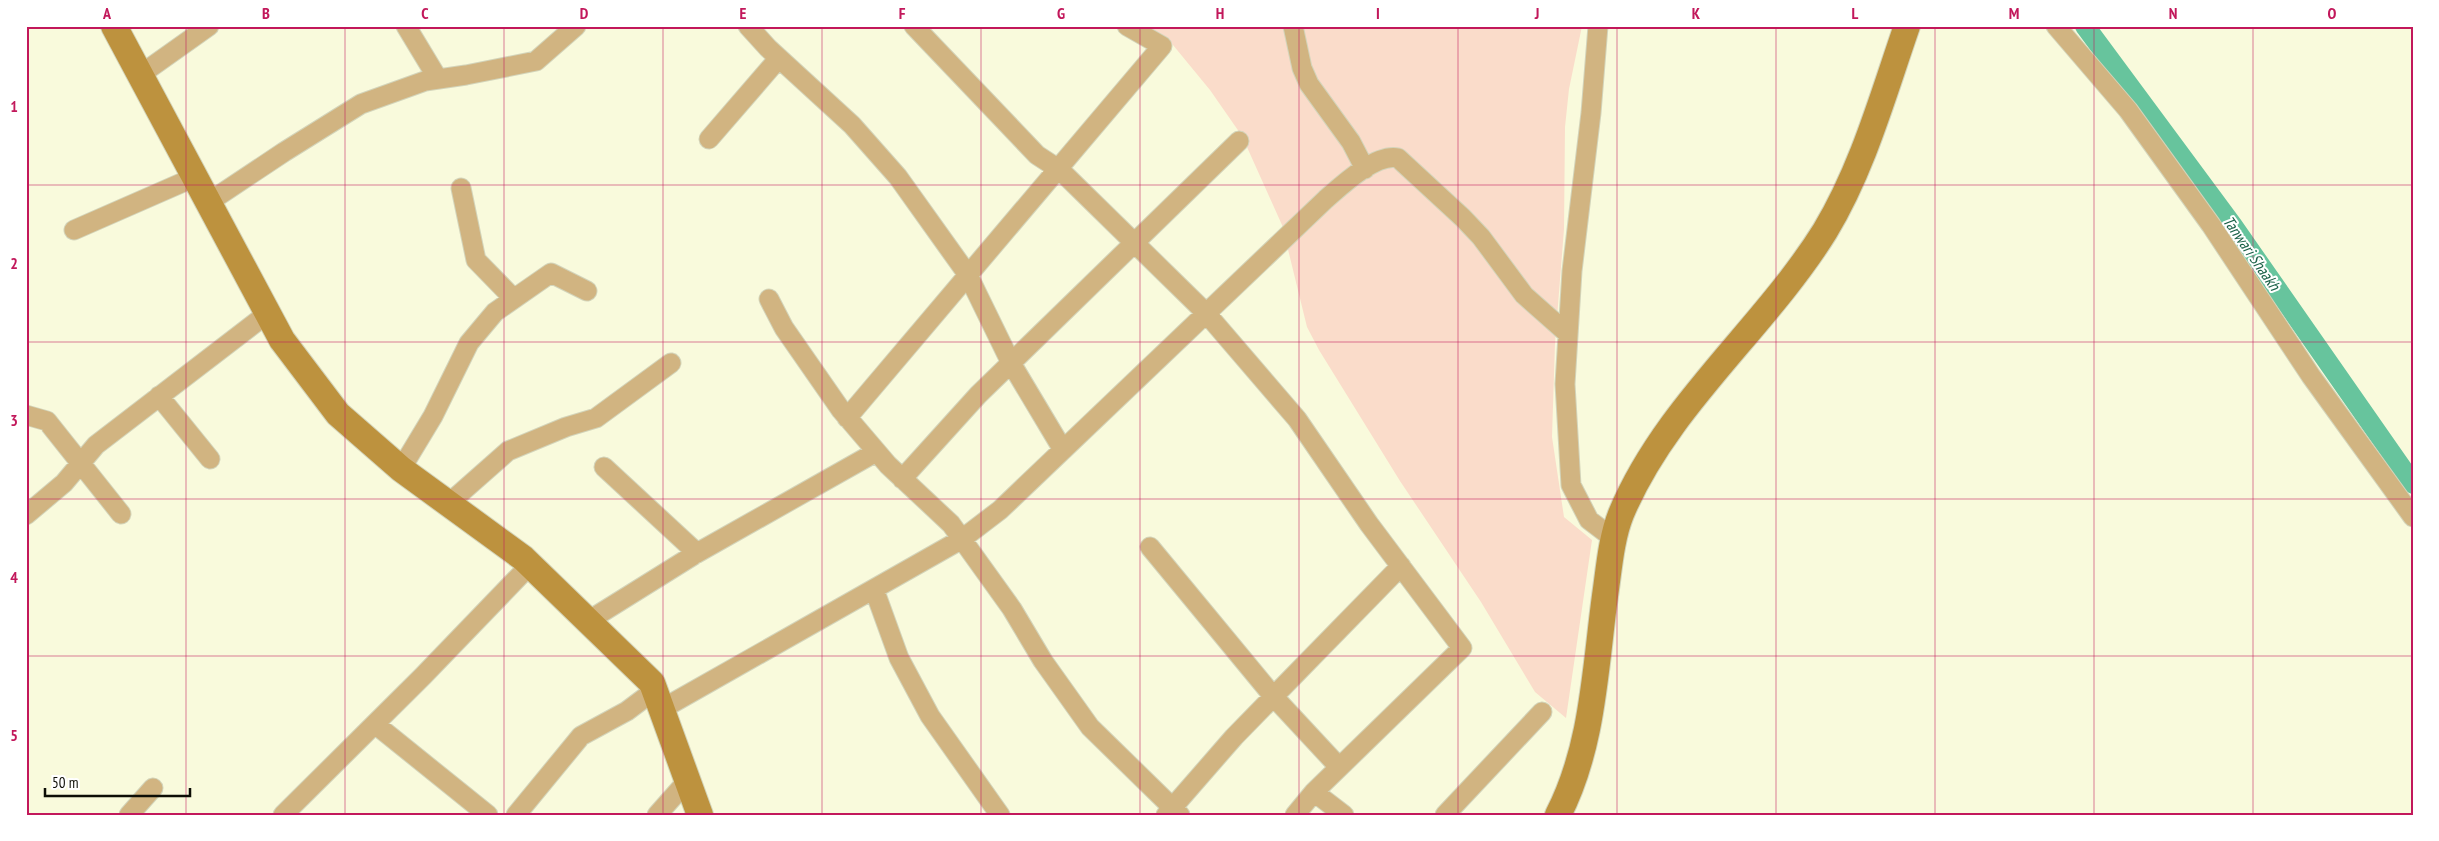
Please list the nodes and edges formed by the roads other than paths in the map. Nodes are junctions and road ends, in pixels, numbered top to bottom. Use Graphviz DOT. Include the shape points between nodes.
graph roads {
  1 [pos="114,26"];
  2 [pos="209,26"];
  3 [pos="406,26"];
  4 [pos="576,26"];
  5 [pos="748,26"];
  6 [pos="914,26"];
  7 [pos="1127,26"];
  8 [pos="1294,26"];
  9 [pos="1598,26"];
  10 [pos="1907,26"];
  11 [pos="2056,26"];
  12 [pos="779,58"];
  13 [pos="140,76"];
  14 [pos="438,79"];
  15 [pos="709,139"];
  16 [pos="1238,141"];
  17 [pos="1058,168"];
  18 [pos="1365,169"];
  19 [pos="195,178"];
  20 [pos="461,188"];
  21 [pos="209,202"];
  22 [pos="74,230"];
  23 [pos="1134,242"];
  24 [pos="968,276"];
  25 [pos="587,291"];
  26 [pos="514,299"];
  27 [pos="769,299"];
  28 [pos="268,313"];
  29 [pos="1206,313"];
  30 [pos="1568,334"];
  31 [pos="671,363"];
  32 [pos="1011,363"];
  33 [pos="159,396"];
  34 [pos="26,415"];
  35 [pos="847,418"];
  36 [pos="1063,450"];
  37 [pos="876,452"];
  38 [pos="210,459"];
  39 [pos="80,463"];
  40 [pos="604,467"];
  41 [pos="401,469"];
  42 [pos="902,479"];
  43 [pos="448,504"];
  44 [pos="121,514"];
  45 [pos="26,515"];
  46 [pos="2413,518"];
  47 [pos="962,539"];
  48 [pos="1614,539"];
  49 [pos="1150,547"];
  50 [pos="696,553"];
  51 [pos="530,565"];
  52 [pos="1401,566"];
  53 [pos="874,589"];
  54 [pos="588,621"];
  55 [pos="1274,696"];
  56 [pos="658,700"];
  57 [pos="1542,712"];
  58 [pos="375,724"];
  59 [pos="1339,767"];
  60 [pos="688,780"];
  61 [pos="153,788"];
  62 [pos="1314,792"];
  63 [pos="1172,813"];
  64 [pos="129,815"];
  65 [pos="283,815"];
  66 [pos="488,815"];
  67 [pos="516,815"];
  68 [pos="657,815"];
  69 [pos="700,815"];
  70 [pos="1000,815"];
  71 [pos="1295,815"];
  72 [pos="1344,815"];
  73 [pos="1445,815"];
  74 [pos="1558,815"];
  1 -- 13 [label="main road"];
  2 -- 13 [label="street"];
  3 -- 14 [label="street"];
  4 -- 14 [label="street" via="536,61"];
  5 -- 12 [label="street"];
  6 -- 17 [label="street" via="1037,155"];
  7 -- 17 [label="street" via="1162,46"];
  8 -- 18 [label="street" via="1302,68 1309,84 1351,142"];
  9 -- 30 [label="street"];
  10 -- 48 [label="main road" via="1850,184 1825,231 1655,452 1620,516"];
  11 -- 46 [label="street" via="2128,110"];
  12 -- 15 [label="street"];
  12 -- 24 [label="street" via="852,125 898,177"];
  13 -- 19 [label="main road"];
  14 -- 21 [label="street" via="361,104"];
  16 -- 23 [label="street"];
  17 -- 23 [label="street"];
  17 -- 24 [label="street"];
  18 -- 29 [label="street" via="1353,175 1326,199"];
  18 -- 30 [label="street" via="1391,157 1398,158 1463,218 1524,295"];
  19 -- 21 [label="main road"];
  19 -- 22 [label="street"];
  20 -- 26 [label="street" via="476,260"];
  21 -- 28 [label="main road"];
  23 -- 29 [label="street"];
  23 -- 32 [label="street"];
  24 -- 32 [label="street"];
  24 -- 35 [label="street"];
  25 -- 26 [label="street" via="552,273"];
  26 -- 41 [label="street" via="495,312 470,343 433,416"];
  27 -- 35 [label="street" via="784,328"];
  28 -- 33 [label="street"];
  28 -- 41 [label="main road" via="282,340 338,414"];
  29 -- 36 [label="street"];
  29 -- 52 [label="street" via="1298,419"];
  30 -- 48 [label="street" via="1565,384 1571,485 1589,520"];
  31 -- 43 [label="street" via="596,418 508,451"];
  32 -- 36 [label="street"];
  32 -- 42 [label="street" via="978,394"];
  33 -- 38 [label="street"];
  33 -- 39 [label="street" via="96,445"];
  34 -- 39 [label="street" via="47,421"];
  35 -- 37 [label="street"];
  36 -- 47 [label="street" via="1000,510"];
  37 -- 42 [label="street"];
  37 -- 50 [label="street"];
  39 -- 44 [label="street"];
  39 -- 45 [label="street" via="64,483"];
  40 -- 50 [label="street"];
  41 -- 43 [label="main road"];
  42 -- 47 [label="street" via="951,524"];
  43 -- 51 [label="main road"];
  47 -- 53 [label="street"];
  47 -- 63 [label="street" via="1090,727"];
  48 -- 74 [label="main road" via="1587,730 1578,770"];
  49 -- 55 [label="street"];
  50 -- 54 [label="street"];
  51 -- 54 [label="main road"];
  51 -- 58 [label="street"];
  52 -- 55 [label="street"];
  52 -- 59 [label="street" via="1462,648"];
  53 -- 56 [label="street"];
  53 -- 70 [label="street" via="899,658 930,716"];
  54 -- 56 [label="main road" via="652,682"];
  55 -- 59 [label="street"];
  55 -- 63 [label="street" via="1234,737"];
  56 -- 60 [label="main road"];
  56 -- 67 [label="street" via="627,711 581,736"];
  57 -- 73 [label="street"];
  58 -- 65 [label="street"];
  58 -- 66 [label="street"];
  59 -- 62 [label="street"];
  60 -- 68 [label="street"];
  60 -- 69 [label="main road"];
  61 -- 64 [label="street"];
  62 -- 71 [label="street"];
  62 -- 72 [label="street"];
}
